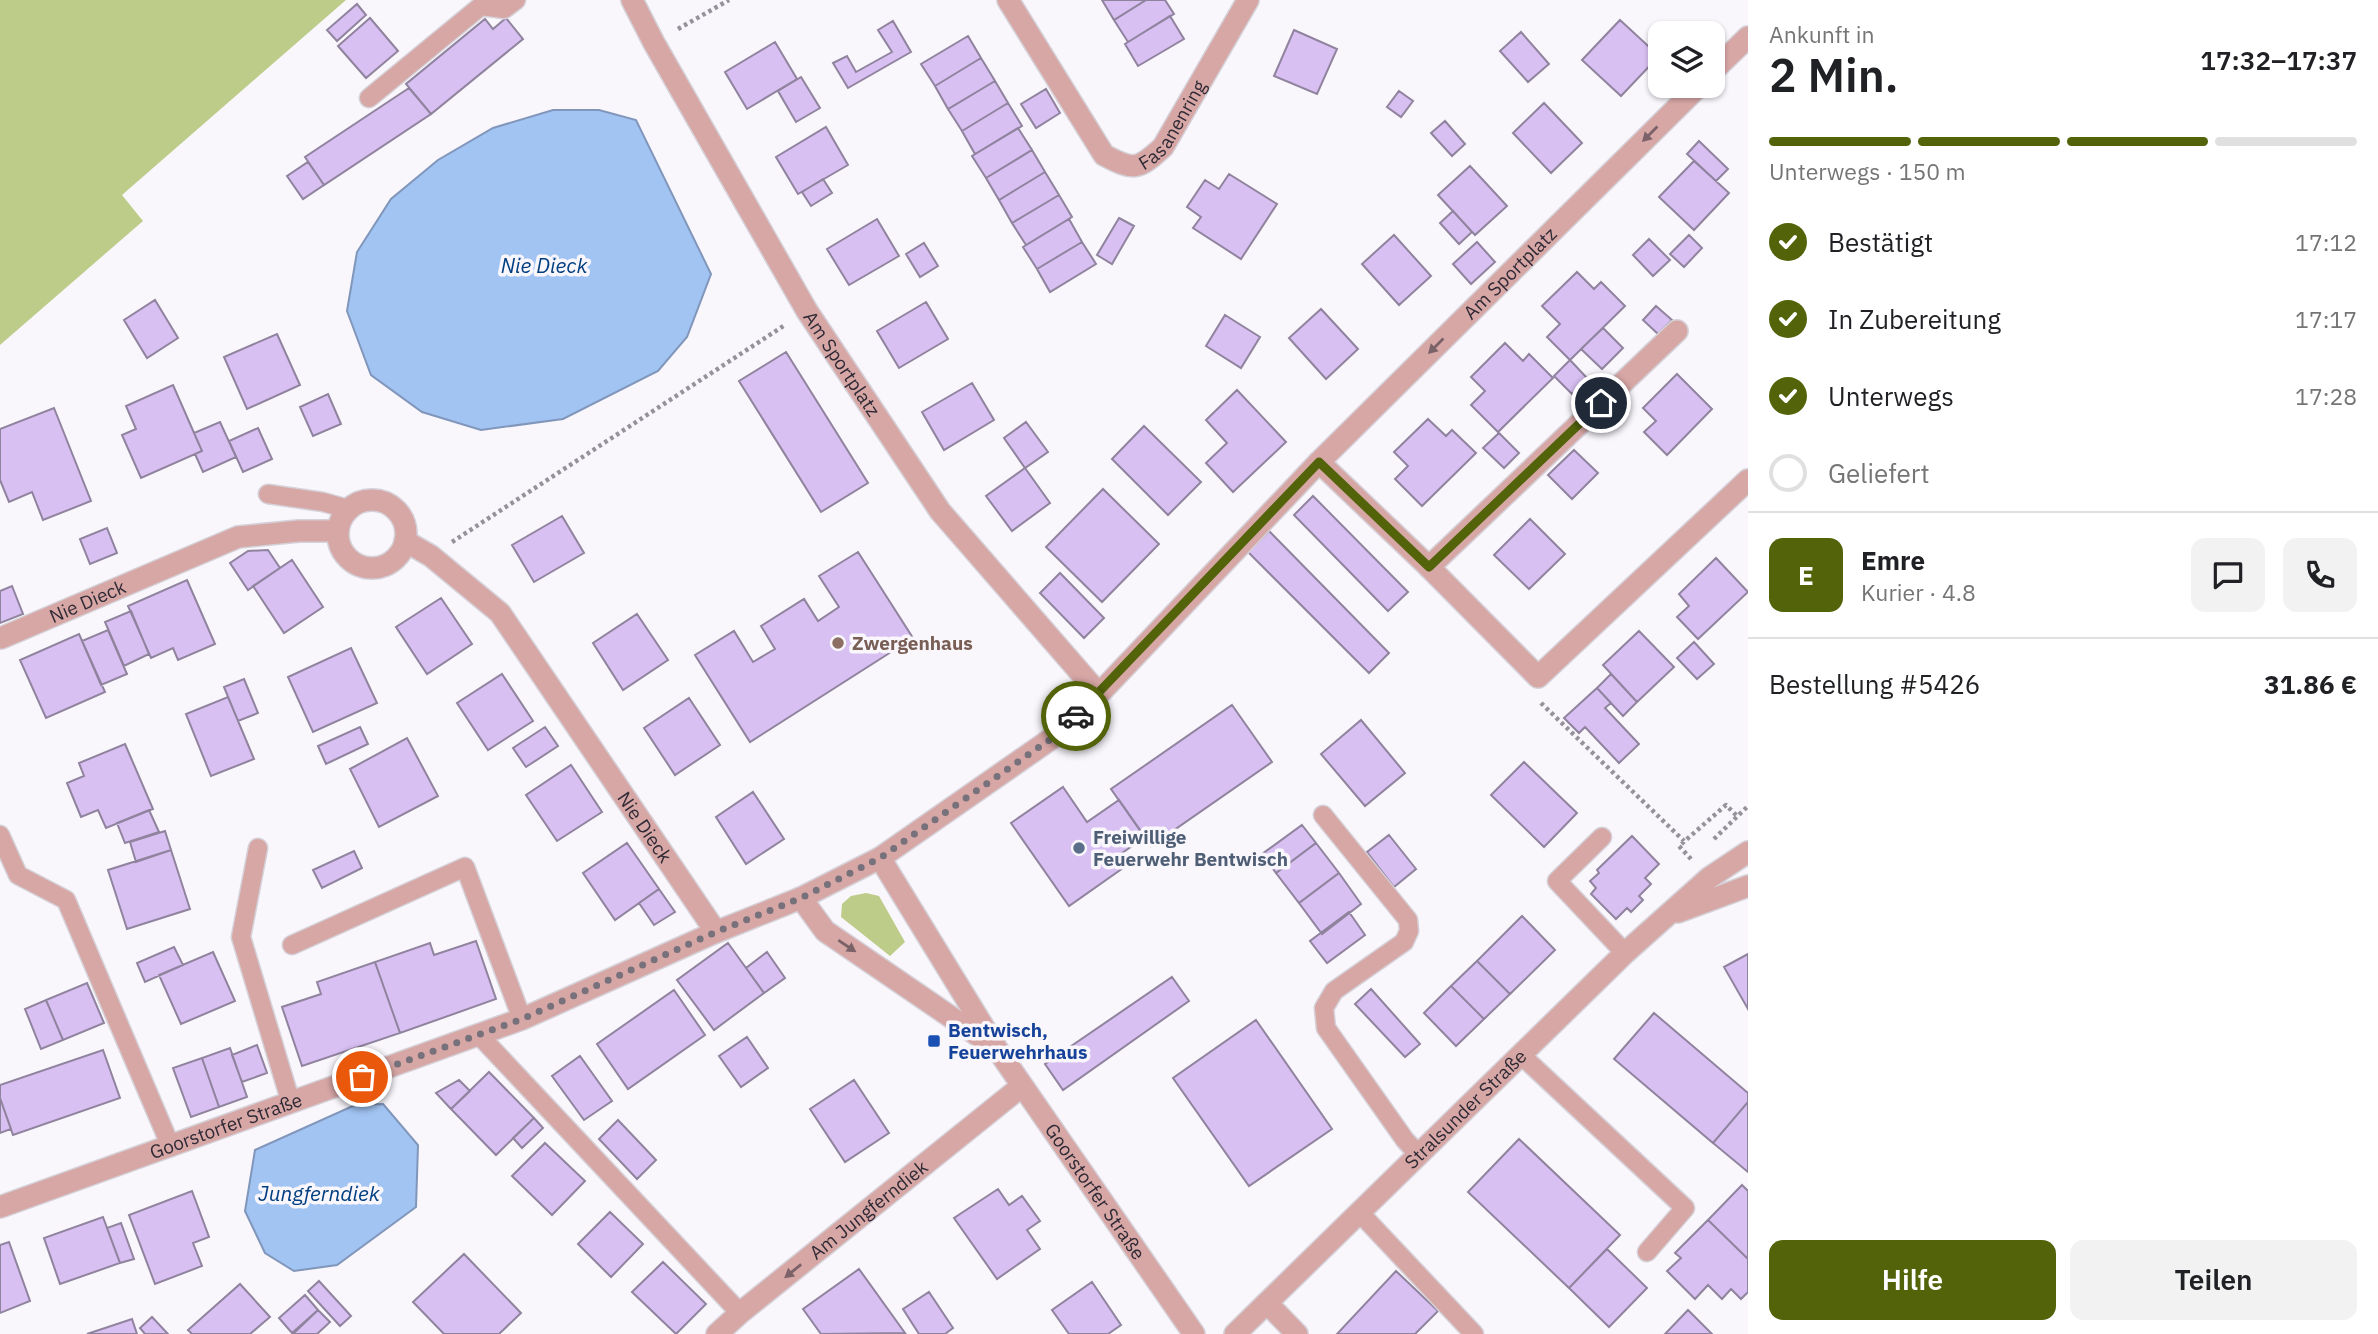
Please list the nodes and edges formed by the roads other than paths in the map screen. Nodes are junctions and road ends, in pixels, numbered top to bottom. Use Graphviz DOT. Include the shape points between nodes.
graph roads {
  1 [pos="516,0"];
  2 [pos="632,0"];
  3 [pos="1008,0"];
  4 [pos="1238,5"];
  5 [pos="1748,37"];
  6 [pos="1725,59"];
  7 [pos="369,98"];
  8 [pos="1687,98"];
  9 [pos="1677,331"];
  10 [pos="1319,462"];
  11 [pos="1748,480"];
  12 [pos="268,494"];
  13 [pos="348,509"];
  14 [pos="338,531"];
  15 [pos="405,541"];
  16 [pos="1429,567"];
  17 [pos="1,638"];
  18 [pos="1099,694"];
  19 [pos="1324,815"];
  20 [pos="0,835"];
  21 [pos="1602,837"];
  22 [pos="258,848"];
  23 [pos="1748,852"];
  24 [pos="880,858"];
  25 [pos="1748,886"];
  26 [pos="801,898"];
  27 [pos="1667,916"];
  28 [pos="716,932"];
  29 [pos="292,945"];
  30 [pos="1625,953"];
  31 [pos="522,1019"];
  32 [pos="479,1035"];
  33 [pos="997,1049"];
  34 [pos="1521,1055"];
  35 [pos="1022,1086"];
  36 [pos="291,1103"];
  37 [pos="170,1147"];
  38 [pos="1418,1154"];
  39 [pos="0,1207"];
  40 [pos="1359,1212"];
  41 [pos="1647,1252"];
  42 [pos="1267,1303"];
  43 [pos="740,1313"];
  44 [pos="717,1334"];
  45 [pos="1194,1334"];
  46 [pos="1235,1334"];
  47 [pos="1297,1334"];
  48 [pos="1474,1334"];
  1 -- 7 [label="lane" via="504,9 481,6"];
  2 -- 18 [label="street, Am Sportplatz" via="807,311 940,512"];
  3 -- 4 [label="street, Fasanenring" via="1104,155 1125,166 1144,164 1163,147"];
  5 -- 6 [label="street"];
  8 -- 10 [label="street, Am Sportplatz, one-way"];
  9 -- 16 [label="street"];
  10 -- 16 [label="street"];
  10 -- 18 [label="street, Am Sportplatz"];
  11 -- 16 [label="street" via="1538,677"];
  12 -- 13 [label="lane"];
  13 -- 14 [label="street"];
  13 -- 15 [label="street" via="375,500 389,504 406,527"];
  14 -- 15 [label="street" via="340,546 360,566 388,564"];
  14 -- 17 [label="street, Nie Dieck" via="238,537"];
  15 -- 28 [label="street, Nie Dieck" via="431,556 500,613"];
  18 -- 24 [label="street, Am Sportplatz" via="1058,734"];
  19 -- 38 [label="lane" via="1408,920 1409,931 1404,942 1334,991 1324,1008 1326,1028"];
  20 -- 37 [label="lane" via="18,875 65,900"];
  21 -- 30 [label="lane" via="1557,881"];
  22 -- 36 [label="lane" via="241,937"];
  23 -- 27 [label="street, Stralsunder Straße" via="1709,878"];
  24 -- 26 [label="street, Am Sportplatz"];
  24 -- 33 [label="street, Goorstorfer Straße"];
  25 -- 27 [label="street, Stralsunder Straße"];
  26 -- 28 [label="street, Goorstorfer Straße"];
  26 -- 33 [label="street, Goorstorfer Straße, one-way" via="825,931"];
  27 -- 30 [label="street, Stralsunder Straße"];
  28 -- 31 [label="street, Goorstorfer Straße"];
  29 -- 31 [label="lane" via="465,867"];
  30 -- 34 [label="street, Stralsunder Straße"];
  31 -- 32 [label="street, Goorstorfer Straße"];
  32 -- 36 [label="street, Goorstorfer Straße"];
  32 -- 43 [label="lane"];
  33 -- 35 [label="street, Goorstorfer Straße"];
  34 -- 38 [label="street, Stralsunder Straße"];
  34 -- 41 [label="lane" via="1685,1208"];
  35 -- 43 [label="street, Am Jungferndiek, one-way"];
  35 -- 45 [label="street, Goorstorfer Straße"];
  36 -- 37 [label="street, Goorstorfer Straße"];
  37 -- 39 [label="street, Goorstorfer Straße"];
  38 -- 40 [label="street, Stralsunder Straße"];
  40 -- 42 [label="street, Stralsunder Straße"];
  40 -- 48 [label="lane"];
  42 -- 46 [label="street, Stralsunder Straße"];
  42 -- 47 [label="street"];
  43 -- 44 [label="street, Am Jungferndiek"];
}
